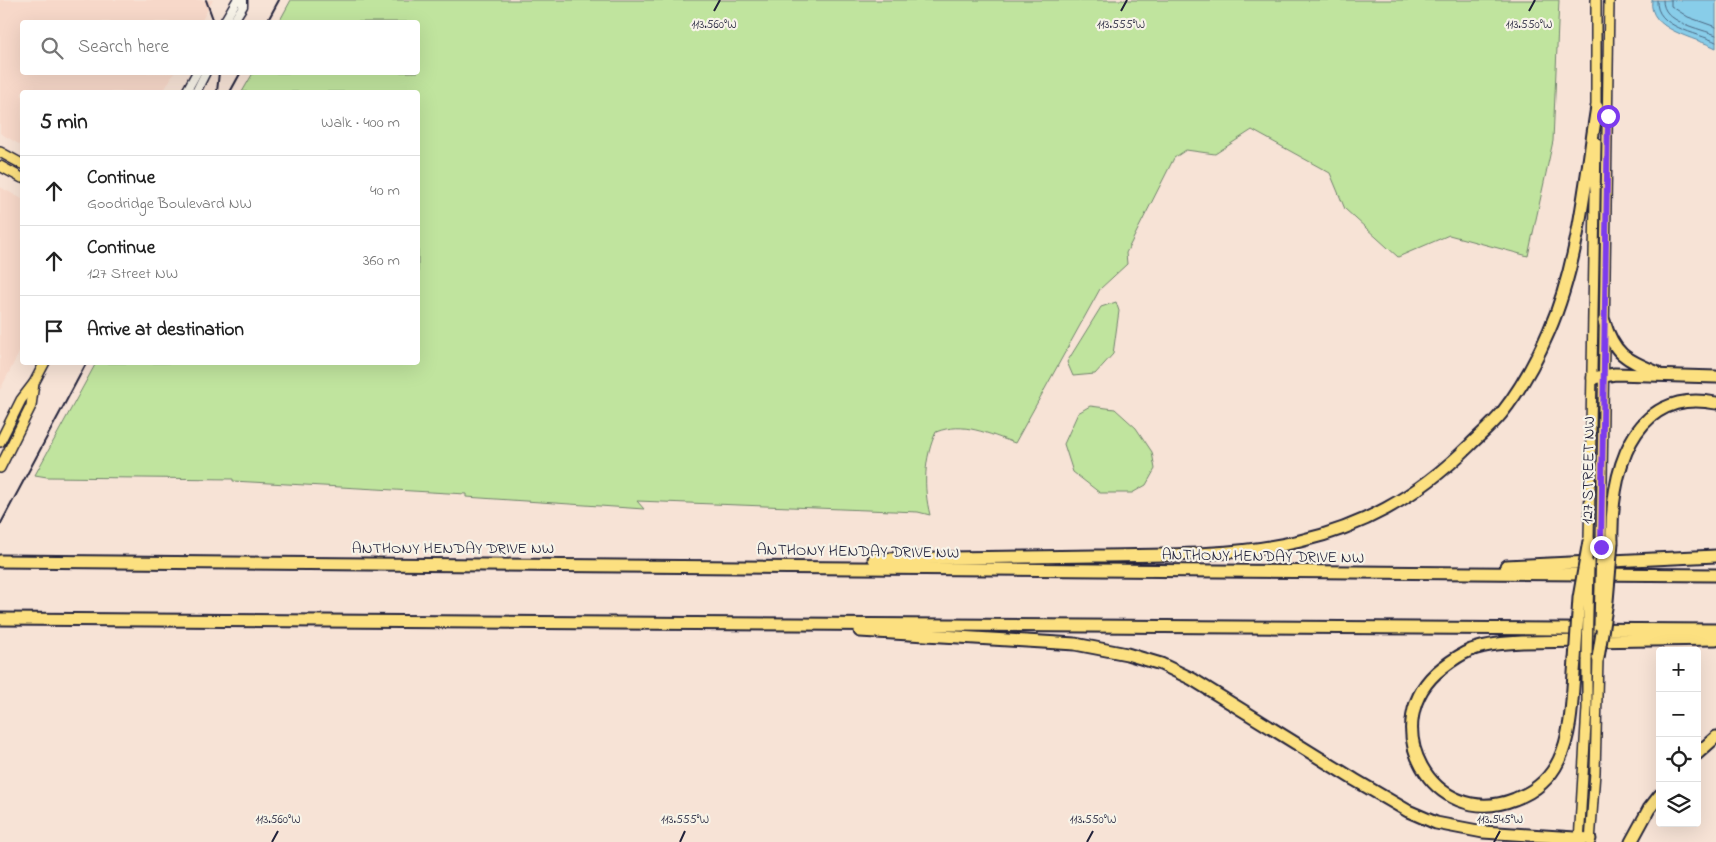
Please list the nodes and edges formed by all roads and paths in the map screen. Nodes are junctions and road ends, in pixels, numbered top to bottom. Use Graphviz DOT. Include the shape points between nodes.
graph roads {
  1 [pos="236,0"];
  2 [pos="243,0"];
  3 [pos="1596,0"];
  4 [pos="1609,0"];
  5 [pos="225,20"];
  6 [pos="234,20"];
  7 [pos="195,75"];
  8 [pos="204,75"];
  9 [pos="187,90"];
  10 [pos="197,90"];
  11 [pos="1597,107"];
  12 [pos="0,152"];
  13 [pos="20,163"];
  14 [pos="0,166"];
  15 [pos="20,177"];
  16 [pos="1604,321"];
  17 [pos="43,365"];
  18 [pos="1662,374"];
  19 [pos="1598,377"];
  20 [pos="1716,377"];
  21 [pos="34,383"];
  22 [pos="1716,403"];
  23 [pos="0,442"];
  24 [pos="0,468"];
  25 [pos="1589,541"];
  26 [pos="1606,544"];
  27 [pos="1716,556"];
  28 [pos="0,561"];
  29 [pos="785,566"];
  30 [pos="1384,572"];
  31 [pos="1716,574"];
  32 [pos="0,619"];
  33 [pos="768,623"];
  34 [pos="1716,630"];
  35 [pos="1716,639"];
  36 [pos="1593,658"];
  37 [pos="1716,737"];
  38 [pos="1701,750"];
  39 [pos="1656,800"];
  40 [pos="1494,833"];
  41 [pos="1585,841"];
  42 [pos="1530,842"];
  43 [pos="1630,842"];
  1 -- 5 [label="street"];
  2 -- 6 [label="street"];
  3 -- 11 [label="main road, 127 STREET NW"];
  4 -- 16 [label="main road, 127 STREET NW"];
  7 -- 9 [label="street"];
  8 -- 10 [label="street"];
  11 -- 19 [label="main road, 127 STREET NW"];
  11 -- 29 [label="highway" via="1570,267 1549,332 1531,367 1501,414 1462,453 1438,475 1388,509 1339,531 1305,540 1275,547 1200,555 840,560"];
  12 -- 13 [label="main road"];
  14 -- 15 [label="main road"];
  16 -- 18 [label="highway" via="1609,338 1620,354"];
  16 -- 19 [label="main road, 127 STREET NW"];
  17 -- 21 [label="main road"];
  18 -- 19 [label="highway"];
  18 -- 20 [label="highway"];
  19 -- 25 [label="main road, 127 STREET NW"];
  19 -- 26 [label="main road, 127 STREET NW"];
  21 -- 23 [label="main road" via="21,400"];
  21 -- 24 [label="main road" via="31,406"];
  22 -- 26 [label="highway" via="1673,404 1650,417 1635,433 1619,468"];
  25 -- 35 [label="highway, bridge" via="1579,598 1575,660 1565,741 1551,774 1540,785 1504,804 1483,806 1464,803 1437,788 1415,751 1411,739 1412,714 1423,687 1436,673 1470,651 1523,642"];
  25 -- 36 [label="main road, 127 STREET NW, bridge"];
  26 -- 36 [label="highway, bridge" via="1607,601"];
  27 -- 30 [label="highway"];
  28 -- 29 [label="highway, ANTHONY HENDAY DRIVE NW"];
  29 -- 30 [label="highway, ANTHONY HENDAY DRIVE NW"];
  30 -- 31 [label="highway, ANTHONY HENDAY DRIVE NW"];
  32 -- 33 [label="highway"];
  33 -- 34 [label="highway"];
  33 -- 40 [label="highway" via="1075,644 1127,654 1161,664 1192,679 1408,811 1444,825"];
  36 -- 41 [label="main road, 127 STREET NW" via="1595,772"];
  37 -- 38 [label="highway"];
  39 -- 43 [label="highway"];
  40 -- 41 [label="highway"];
  40 -- 42 [label="highway"];
}
